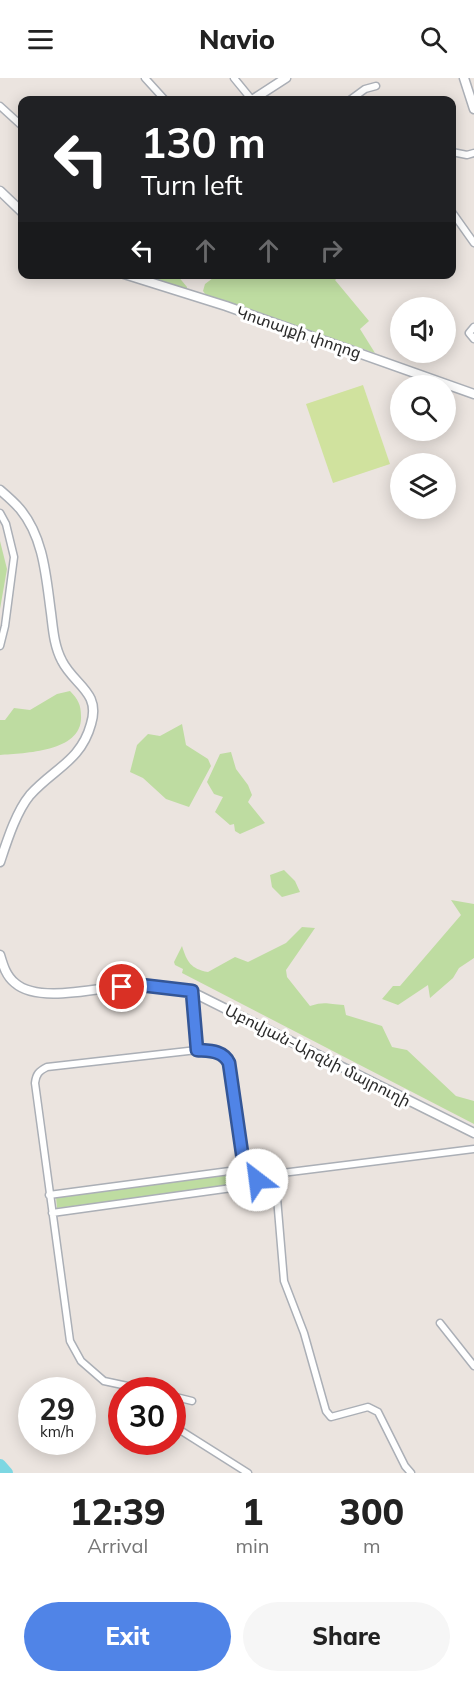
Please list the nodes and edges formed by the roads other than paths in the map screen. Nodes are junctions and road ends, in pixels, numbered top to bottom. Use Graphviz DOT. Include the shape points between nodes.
graph roads {
  1 [pos="145,78"];
  2 [pos="234,78"];
  3 [pos="286,78"];
  4 [pos="464,78"];
  5 [pos="376,86"];
  6 [pos="161,96"];
  7 [pos="249,96"];
  8 [pos="258,96"];
  9 [pos="355,96"];
  10 [pos="0,106"];
  11 [pos="474,106"];
  12 [pos="18,122"];
  13 [pos="456,153"];
  14 [pos="474,153"];
  15 [pos="0,191"];
  16 [pos="18,208"];
  17 [pos="456,218"];
  18 [pos="474,243"];
  19 [pos="140,279"];
  20 [pos="474,327"];
  21 [pos="474,339"];
  22 [pos="474,393"];
  23 [pos="0,490"];
  24 [pos="0,513"];
  25 [pos="0,646"];
  26 [pos="0,862"];
  27 [pos="0,955"];
  28 [pos="192,991"];
  29 [pos="197,1050"];
  30 [pos="474,1133"];
  31 [pos="474,1149"];
  32 [pos="242,1168"];
  33 [pos="275,1174"];
  34 [pos="266,1175"];
  35 [pos="238,1187"];
  36 [pos="49,1195"];
  37 [pos="52,1213"];
  38 [pos="440,1323"];
  39 [pos="474,1366"];
  40 [pos="108,1382"];
  41 [pos="186,1400"];
  42 [pos="192,1401"];
  43 [pos="186,1434"];
  44 [pos="248,1473"];
  45 [pos="411,1473"];
  1 -- 6 [label="street"];
  2 -- 7 [label="street"];
  3 -- 8 [label="main road"];
  4 -- 11 [label="main road"];
  5 -- 9 [label="street"];
  10 -- 12 [label="street"];
  13 -- 14 [label="street"];
  15 -- 16 [label="main road"];
  17 -- 18 [label="street"];
  19 -- 22 [label="main road, Կոտայքի փողոց"];
  20 -- 21 [label="street" via="469,333"];
  23 -- 26 [label="main road" via="20,509 37,538 57,648 94,707 84,743 30,795"];
  24 -- 25 [label="street" via="14,556"];
  27 -- 28 [label="main road, Աբովյան-Արզնի մայրուղի" via="4,970 15,983 45,994 141,985"];
  28 -- 29 [label="street"];
  28 -- 30 [label="main road, Աբովյան-Արզնի մայրուղի"];
  29 -- 32 [label="street" via="219,1053 229,1063"];
  29 -- 36 [label="street" via="47,1067 38,1072 35,1083"];
  31 -- 33 [label="street"];
  32 -- 35 [label="street" via="234,1178"];
  32 -- 35 [label="street" via="256,1173 257,1180 247,1189"];
  32 -- 36 [label="street"];
  33 -- 34 [label="street"];
  33 -- 45 [label="street" via="284,1281 304,1333 326,1411 331,1417 368,1407 378,1412"];
  35 -- 37 [label="street"];
  36 -- 37 [label="street"];
  37 -- 40 [label="street" via="70,1341 81,1361"];
  38 -- 39 [label="street"];
  41 -- 42 [label="street"];
  43 -- 44 [label="street"];
}
